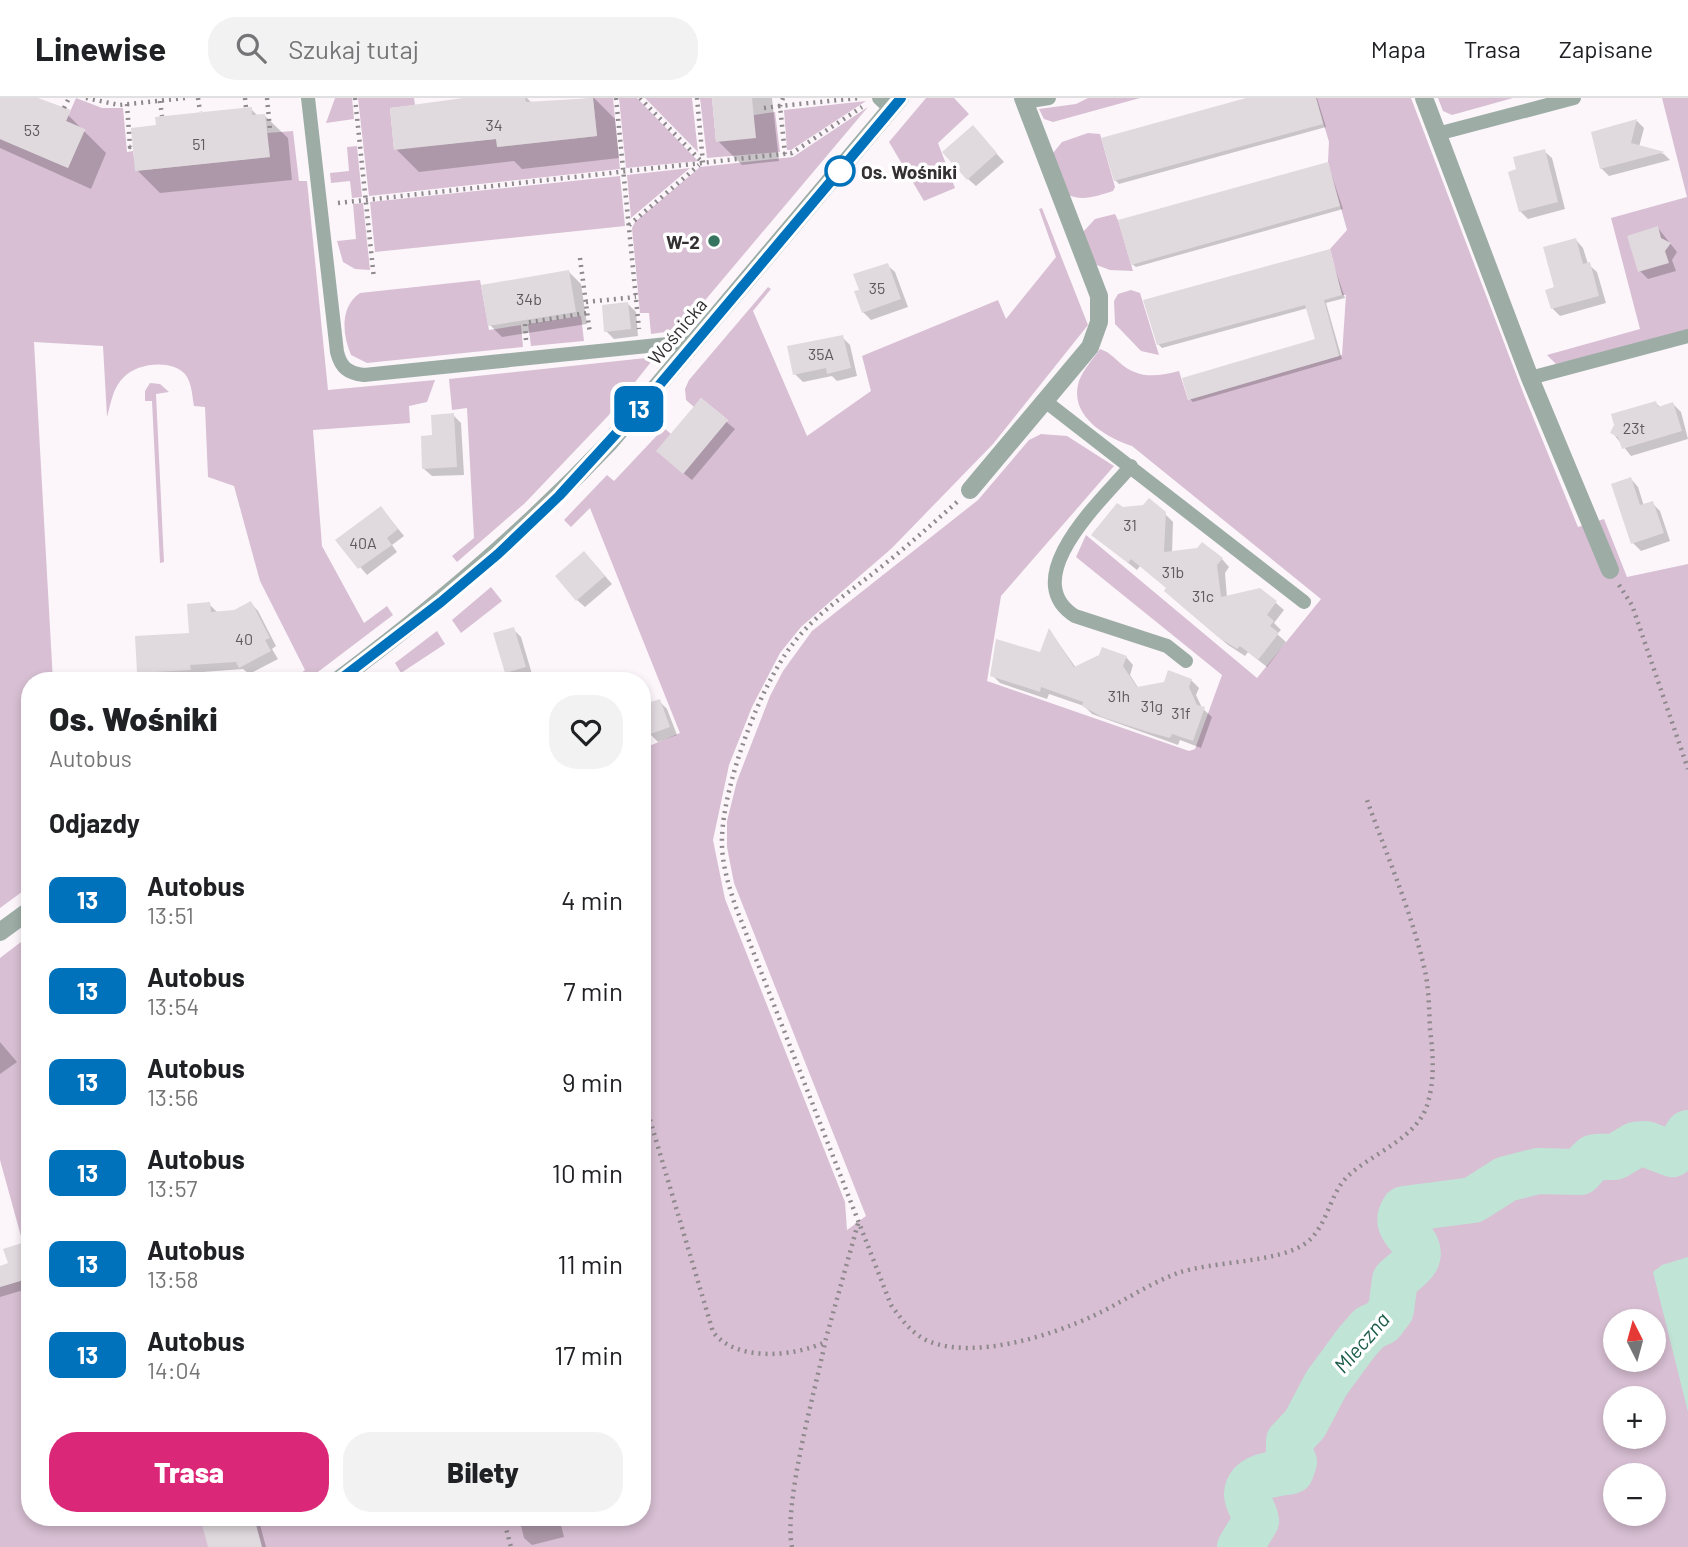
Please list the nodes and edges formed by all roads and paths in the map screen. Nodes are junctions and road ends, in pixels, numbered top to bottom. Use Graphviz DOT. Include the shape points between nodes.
graph roads {
  1 [pos="69,98"];
  2 [pos="86,98"];
  3 [pos="186,98"];
  4 [pos="198,98"];
  5 [pos="244,98"];
  6 [pos="267,98"];
  7 [pos="308,98"];
  8 [pos="355,98"];
  9 [pos="616,98"];
  10 [pos="640,98"];
  11 [pos="696,98"];
  12 [pos="783,98"];
  13 [pos="859,98"];
  14 [pos="1049,98"];
  15 [pos="1424,98"];
  16 [pos="1573,98"];
  17 [pos="1023,100"];
  18 [pos="160,101"];
  19 [pos="890,102"];
  20 [pos="127,104"];
  21 [pos="780,106"];
  22 [pos="64,108"];
  23 [pos="246,108"];
  24 [pos="764,108"];
  25 [pos="200,112"];
  26 [pos="162,116"];
  27 [pos="267,130"];
  28 [pos="1437,134"];
  29 [pos="133,146"];
  30 [pos="785,154"];
  31 [pos="703,163"];
  32 [pos="623,171"];
  33 [pos="366,200"];
  34 [pos="334,204"];
  35 [pos="629,225"];
  36 [pos="580,258"];
  37 [pos="374,279"];
  38 [pos="636,297"];
  39 [pos="586,302"];
  40 [pos="587,313"];
  41 [pos="1688,336"];
  42 [pos="697,341"];
  43 [pos="640,347"];
  44 [pos="592,352"];
  45 [pos="528,358"];
  46 [pos="1530,378"];
  47 [pos="1045,401"];
  48 [pos="1131,466"];
  49 [pos="970,490"];
  50 [pos="1610,570"];
  51 [pos="1304,602"];
  52 [pos="1186,661"];
  53 [pos="349,672"];
  54 [pos="1688,769"];
  55 [pos="1367,800"];
  56 [pos="21,917"];
  57 [pos="0,932"];
  58 [pos="651,1123"];
  59 [pos="859,1219"];
  60 [pos="825,1342"];
  61 [pos="505,1526"];
  62 [pos="511,1547"];
  63 [pos="792,1547"];
  1 -- 22 [label="path"];
  2 -- 20 [label="path"];
  3 -- 18 [label="path"];
  4 -- 25 [label="path"];
  5 -- 23 [label="path"];
  6 -- 27 [label="path"];
  7 -- 45 [label="lane" via="337,352 344,369 364,375"];
  8 -- 33 [label="path"];
  9 -- 32 [label="path"];
  10 -- 31 [label="path"];
  11 -- 31 [label="path"];
  12 -- 21 [label="path"];
  13 -- 21 [label="path"];
  14 -- 17 [label="lane"];
  15 -- 28 [label="street"];
  16 -- 28 [label="lane"];
  17 -- 47 [label="street" via="1100,305 1097,334 1090,347"];
  18 -- 20 [label="path"];
  18 -- 26 [label="path"];
  19 -- 30 [label="path" via="870,102"];
  19 -- 42 [label="street, Wośnicka"];
  20 -- 29 [label="path"];
  21 -- 24 [label="path"];
  21 -- 30 [label="path"];
  28 -- 46 [label="street"];
  30 -- 31 [label="path"];
  31 -- 32 [label="path"];
  31 -- 35 [label="path"];
  32 -- 33 [label="path"];
  32 -- 35 [label="path"];
  33 -- 34 [label="path"];
  33 -- 37 [label="path"];
  35 -- 38 [label="path"];
  36 -- 39 [label="path"];
  38 -- 39 [label="path"];
  38 -- 43 [label="path"];
  39 -- 40 [label="path"];
  40 -- 44 [label="path"];
  40 -- 45 [label="path" via="525,323"];
  41 -- 46 [label="lane"];
  42 -- 43 [label="lane"];
  42 -- 53 [label="street, Wośnicka" via="610,442 498,554"];
  43 -- 44 [label="lane"];
  44 -- 45 [label="lane"];
  46 -- 50 [label="street"];
  47 -- 48 [label="lane"];
  47 -- 49 [label="street"];
  48 -- 51 [label="lane"];
  48 -- 52 [label="lane" via="1065,544 1056,566 1058,591 1067,611 1075,616 1167,646"];
  49 -- 59 [label="path" via="821,614 792,644 765,691 726,800 724,867 735,905"];
  50 -- 54 [label="path" via="1632,605"];
  55 -- 59 [label="path" via="1425,973 1433,1081 1427,1106 1414,1126 1346,1178 1305,1244 1270,1256 1177,1273 1066,1328 984,1347 953,1346 929,1341 907,1328 891,1305"];
  56 -- 57 [label="street"];
  58 -- 60 [label="path" via="719,1341 736,1351 782,1353 810,1350"];
  59 -- 60 [label="path"];
  60 -- 63 [label="path" via="795,1489 789,1535"];
  61 -- 62 [label="path"];
}
